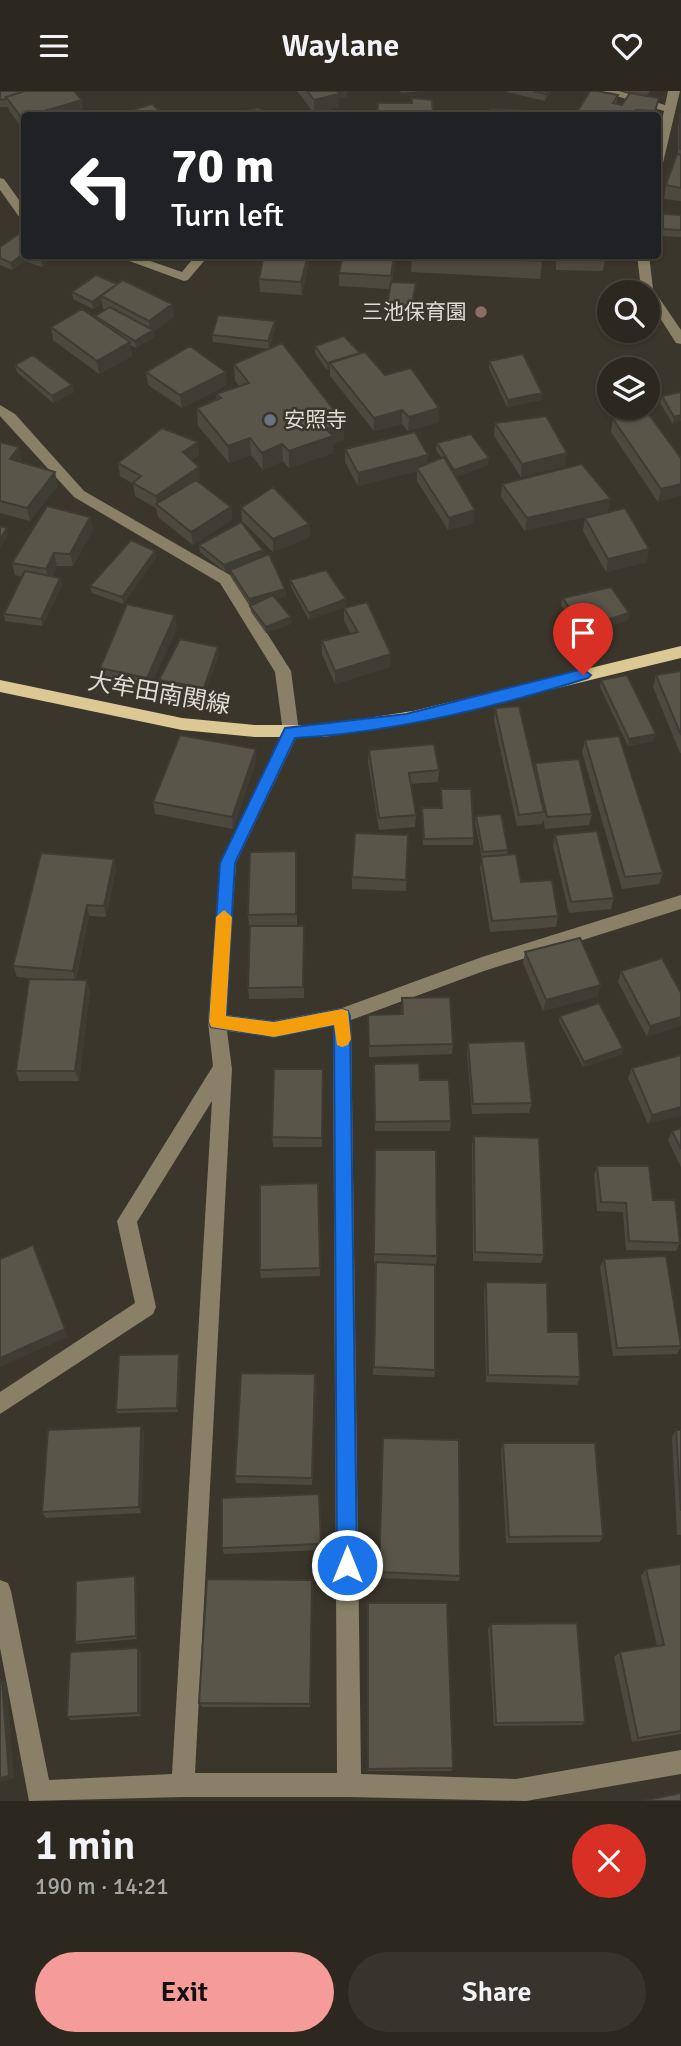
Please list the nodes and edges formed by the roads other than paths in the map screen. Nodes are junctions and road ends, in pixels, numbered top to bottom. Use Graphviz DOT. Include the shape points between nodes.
graph roads {
  1 [pos="607,91"];
  2 [pos="674,91"];
  3 [pos="671,110"];
  4 [pos="661,152"];
  5 [pos="0,182"];
  6 [pos="21,211"];
  7 [pos="131,259"];
  8 [pos="200,259"];
  9 [pos="643,259"];
  10 [pos="681,340"];
  11 [pos="0,409"];
  12 [pos="681,652"];
  13 [pos="0,686"];
  14 [pos="290,732"];
  15 [pos="681,902"];
  16 [pos="342,1016"];
  17 [pos="217,1022"];
  18 [pos="222,1069"];
  19 [pos="0,1404"];
  20 [pos="0,1591"];
  21 [pos="4,1629"];
  22 [pos="681,1762"];
  23 [pos="183,1785"];
  24 [pos="349,1785"];
  25 [pos="532,1795"];
  26 [pos="41,1796"];
  1 -- 3 [label="street"];
  2 -- 3 [label="street"];
  3 -- 4 [label="street"];
  5 -- 6 [label="street"];
  7 -- 8 [label="street" via="184,277"];
  9 -- 10 [label="street" via="647,289"];
  11 -- 14 [label="street" via="79,493 225,579 283,671"];
  12 -- 14 [label="main road, 大牟田南関線" via="406,720"];
  13 -- 14 [label="main road, 大牟田南関線" via="206,729"];
  14 -- 17 [label="street" via="228,863"];
  15 -- 16 [label="street" via="482,964"];
  16 -- 17 [label="street" via="274,1029"];
  16 -- 24 [label="street"];
  17 -- 18 [label="street"];
  18 -- 19 [label="street" via="127,1221 146,1307"];
  18 -- 23 [label="street"];
  20 -- 21 [label="street"];
  21 -- 26 [label="street"];
  22 -- 25 [label="street"];
  23 -- 24 [label="street"];
  23 -- 26 [label="street"];
  24 -- 25 [label="street"];
}
